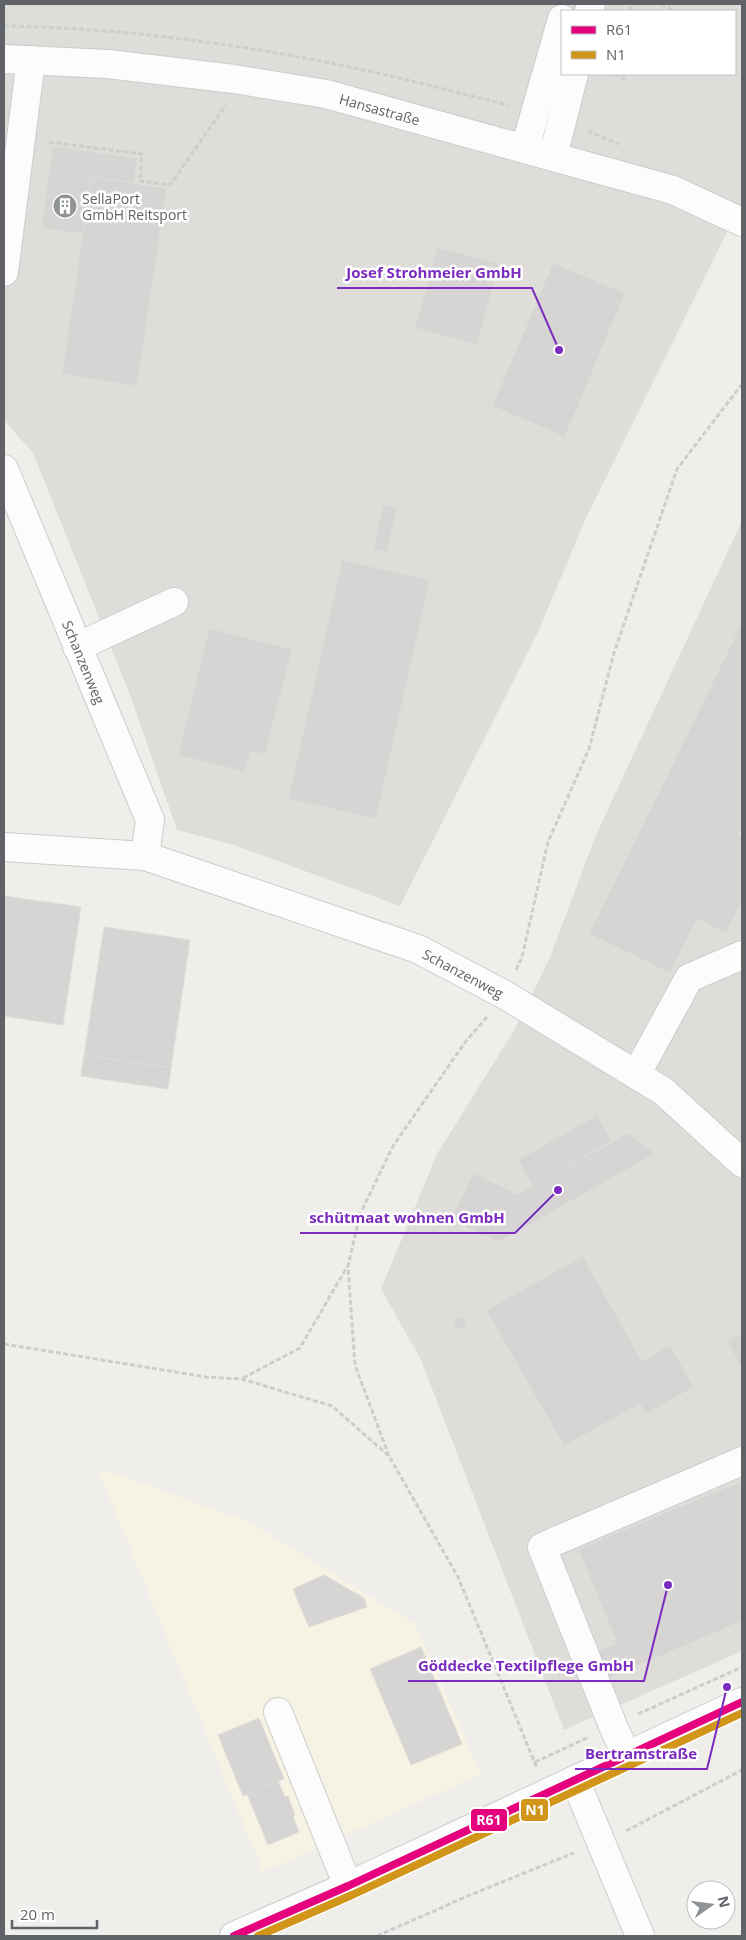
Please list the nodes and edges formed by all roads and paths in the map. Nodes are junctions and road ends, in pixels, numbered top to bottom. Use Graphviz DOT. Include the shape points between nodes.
graph roads {
  1 [pos="561,22"];
  2 [pos="4,59"];
  3 [pos="30,60"];
  4 [pos="574,75"];
  5 [pos="616,75"];
  6 [pos="244,80"];
  7 [pos="626,80"];
  8 [pos="525,148"];
  9 [pos="48,150"];
  10 [pos="553,156"];
  11 [pos="742,222"];
  12 [pos="4,272"];
  13 [pos="742,384"];
  14 [pos="4,469"];
  15 [pos="174,602"];
  16 [pos="77,647"];
  17 [pos="4,847"];
  18 [pos="145,856"];
  19 [pos="742,955"];
  20 [pos="505,995"];
  21 [pos="636,1075"];
  22 [pos="742,1163"];
  23 [pos="348,1266"];
  24 [pos="4,1344"];
  25 [pos="242,1379"];
  26 [pos="389,1456"];
  27 [pos="742,1461"];
  28 [pos="742,1667"];
  29 [pos="742,1702"];
  30 [pos="278,1712"];
  31 [pos="613,1726"];
  32 [pos="627,1756"];
  33 [pos="535,1762"];
  34 [pos="742,1770"];
  35 [pos="575,1780"];
  36 [pos="547,1792"];
  37 [pos="600,1843"];
  38 [pos="348,1886"];
  39 [pos="234,1936"];
  40 [pos="377,1936"];
  41 [pos="640,1936"];
  1 -- 8 [label="street"];
  2 -- 3 [label="street, Hansastraße"];
  3 -- 6 [label="street, Hansastraße" via="108,64"];
  3 -- 12 [label="street"];
  4 -- 10 [label="street"];
  5 -- 7 [label="path"];
  6 -- 8 [label="street, Hansastraße" via="326,94"];
  6 -- 9 [label="path" via="170,186 140,181 142,154 49,142"];
  8 -- 10 [label="street, Hansastraße"];
  10 -- 11 [label="street, Hansastraße" via="673,190"];
  13 -- 20 [label="path" via="677,469 614,653 589,748 548,842 522,957"];
  14 -- 16 [label="street, Schanzenweg"];
  15 -- 16 [label="street"];
  16 -- 18 [label="street, Schanzenweg" via="150,820"];
  17 -- 18 [label="street, Schanzenweg"];
  18 -- 20 [label="street, Schanzenweg" via="418,949"];
  19 -- 21 [label="street" via="689,978"];
  20 -- 21 [label="street, Schanzenweg"];
  20 -- 23 [label="path" via="466,1041 393,1146 360,1214"];
  21 -- 22 [label="street, Schanzenweg" via="663,1091"];
  23 -- 25 [label="path" via="300,1348"];
  23 -- 26 [label="path" via="355,1365"];
  24 -- 25 [label="path" via="206,1377"];
  25 -- 26 [label="path" via="332,1406"];
  26 -- 33 [label="path" via="458,1577"];
  27 -- 31 [label="street" via="542,1547"];
  28 -- 31 [label="path"];
  29 -- 32 [label="street"];
  30 -- 38 [label="street"];
  31 -- 32 [label="street"];
  31 -- 33 [label="path"];
  32 -- 35 [label="street"];
  33 -- 36 [label="path"];
  34 -- 37 [label="path"];
  35 -- 36 [label="street"];
  35 -- 37 [label="street"];
  36 -- 38 [label="street"];
  37 -- 40 [label="path"];
  37 -- 41 [label="street"];
  38 -- 39 [label="street"];
}
